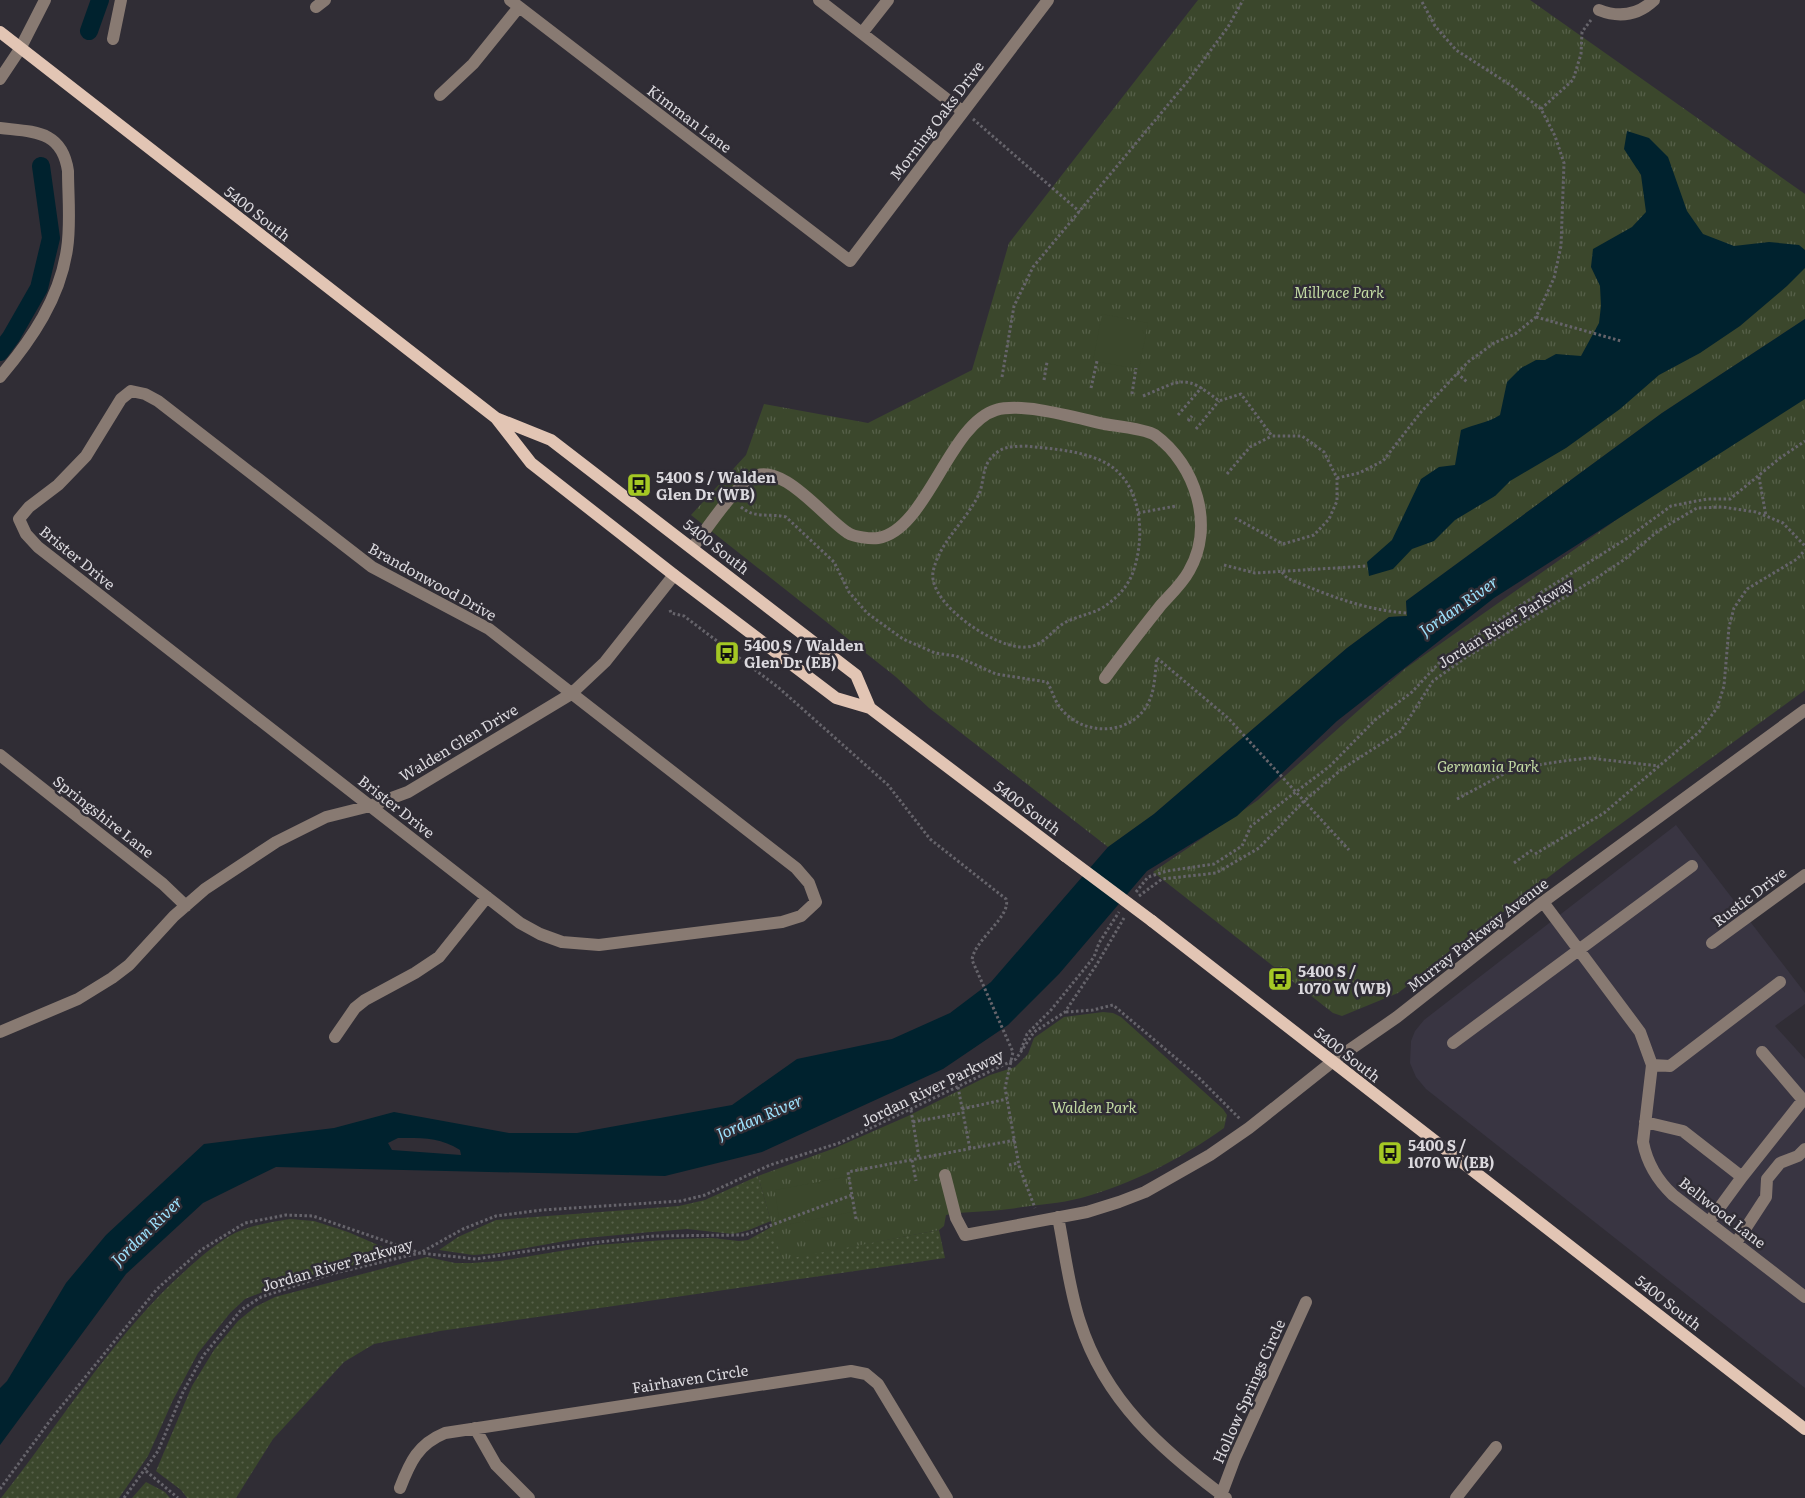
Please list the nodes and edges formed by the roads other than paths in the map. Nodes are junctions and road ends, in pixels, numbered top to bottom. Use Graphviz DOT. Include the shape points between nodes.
graph roads {
  1 [pos="45,0"];
  2 [pos="121,0"];
  3 [pos="819,0"];
  4 [pos="888,0"];
  5 [pos="1048,0"];
  6 [pos="1654,0"];
  7 [pos="514,4"];
  8 [pos="1599,10"];
  9 [pos="0,32"];
  10 [pos="862,33"];
  11 [pos="113,39"];
  12 [pos="20,49"];
  13 [pos="0,79"];
  14 [pos="440,95"];
  15 [pos="962,111"];
  16 [pos="0,128"];
  17 [pos="850,261"];
  18 [pos="0,377"];
  19 [pos="496,418"];
  20 [pos="19,519"];
  21 [pos="692,548"];
  22 [pos="674,575"];
  23 [pos="1105,678"];
  24 [pos="571,694"];
  25 [pos="870,708"];
  26 [pos="1805,710"];
  27 [pos="0,755"];
  28 [pos="370,806"];
  29 [pos="1692,866"];
  30 [pos="1805,874"];
  31 [pos="487,897"];
  32 [pos="816,902"];
  33 [pos="1543,902"];
  34 [pos="186,906"];
  35 [pos="1712,943"];
  36 [pos="1579,950"];
  37 [pos="1780,982"];
  38 [pos="0,1032"];
  39 [pos="335,1037"];
  40 [pos="1454,1043"];
  41 [pos="1762,1052"];
  42 [pos="1332,1062"];
  43 [pos="1652,1065"];
  44 [pos="1645,1122"];
  45 [pos="1805,1149"];
  46 [pos="945,1175"];
  47 [pos="1742,1177"];
  48 [pos="1058,1218"];
  49 [pos="1709,1222"];
  50 [pos="1736,1243"];
  51 [pos="1805,1297"];
  52 [pos="1306,1302"];
  53 [pos="475,1428"];
  54 [pos="1805,1429"];
  55 [pos="1496,1448"];
  56 [pos="400,1488"];
  57 [pos="1222,1497"];
  58 [pos="529,1498"];
  59 [pos="947,1498"];
  60 [pos="1456,1498"];
  1 -- 12 [label="street"];
  2 -- 11 [label="street"];
  3 -- 10 [label="street"];
  4 -- 10 [label="street"];
  5 -- 15 [label="street, Morning Oaks Drive"];
  6 -- 8 [label="street" via="1647,7 1625,16 1612,16"];
  7 -- 14 [label="street" via="473,64"];
  7 -- 17 [label="street, Kimman Lane"];
  9 -- 12 [label="main road, 5400 South"];
  10 -- 15 [label="street"];
  12 -- 13 [label="street"];
  12 -- 19 [label="main road, 5400 South"];
  15 -- 17 [label="street, Morning Oaks Drive"];
  16 -- 18 [label="street" via="37,132 52,138 64,155 68,171 67,248 60,282 30,338"];
  19 -- 21 [label="main road, 5400 South" via="551,440"];
  19 -- 22 [label="main road, 5400 South" via="531,463"];
  20 -- 24 [label="street, Brandonwood Drive" via="86,456 126,394 138,392 158,401 362,560 482,625"];
  20 -- 28 [label="street, Brister Drive" via="26,534 38,547"];
  21 -- 23 [label="street" via="730,499 752,477 773,475 793,485 850,535 878,538 898,530 935,483 977,420 997,409 1028,408 1154,434 1185,466 1200,504 1200,540 1189,571"];
  21 -- 25 [label="main road, 5400 South" via="856,675"];
  22 -- 24 [label="street, Walden Glen Drive" via="605,662"];
  22 -- 25 [label="main road, 5400 South" via="836,698"];
  24 -- 28 [label="street, Walden Glen Drive" via="408,792"];
  24 -- 32 [label="street, Brandonwood Drive" via="796,868 809,884"];
  25 -- 42 [label="main road, 5400 South, bridge"];
  26 -- 33 [label="street, Murray Parkway Avenue"];
  27 -- 34 [label="street, Springshire Lane" via="163,884"];
  28 -- 31 [label="street, Brister Drive"];
  28 -- 34 [label="street, Walden Glen Drive" via="326,817 300,828 228,873"];
  29 -- 36 [label="street"];
  30 -- 35 [label="street, Rustic Drive"];
  31 -- 32 [label="street, Brister Drive" via="540,934 562,942 593,945 782,922 802,916"];
  31 -- 39 [label="street" via="438,957 415,974 360,1004"];
  33 -- 36 [label="street, Bellwood Lane"];
  33 -- 42 [label="street, Murray Parkway Avenue" via="1397,1017"];
  34 -- 38 [label="street, Walden Glen Drive" via="112,978 78,999"];
  36 -- 40 [label="street"];
  36 -- 43 [label="street, Bellwood Lane" via="1640,1032"];
  37 -- 43 [label="street" via="1670,1066"];
  41 -- 47 [label="street" via="1803,1100"];
  42 -- 48 [label="street, Murray Parkway Avenue" via="1210,1155 1145,1192"];
  42 -- 54 [label="main road, 5400 South"];
  43 -- 44 [label="street, Bellwood Lane"];
  44 -- 47 [label="street" via="1684,1131"];
  44 -- 49 [label="street, Bellwood Lane" via="1645,1153 1656,1176 1673,1195"];
  45 -- 50 [label="street" via="1798,1156 1780,1163 1767,1179 1766,1197"];
  46 -- 48 [label="street, Murray Parkway Avenue" via="956,1218 965,1235"];
  47 -- 49 [label="street"];
  48 -- 57 [label="street" via="1079,1320 1103,1375 1157,1443"];
  49 -- 50 [label="street, Bellwood Lane"];
  50 -- 51 [label="street, Bellwood Lane"];
  52 -- 57 [label="street, Hollow Springs Circle" via="1235,1458"];
  53 -- 56 [label="street, Fairhaven Circle" via="445,1433 421,1446 408,1466"];
  53 -- 58 [label="street" via="496,1464"];
  53 -- 59 [label="street, Fairhaven Circle" via="851,1370 866,1374 878,1384"];
  55 -- 60 [label="street"];
}
